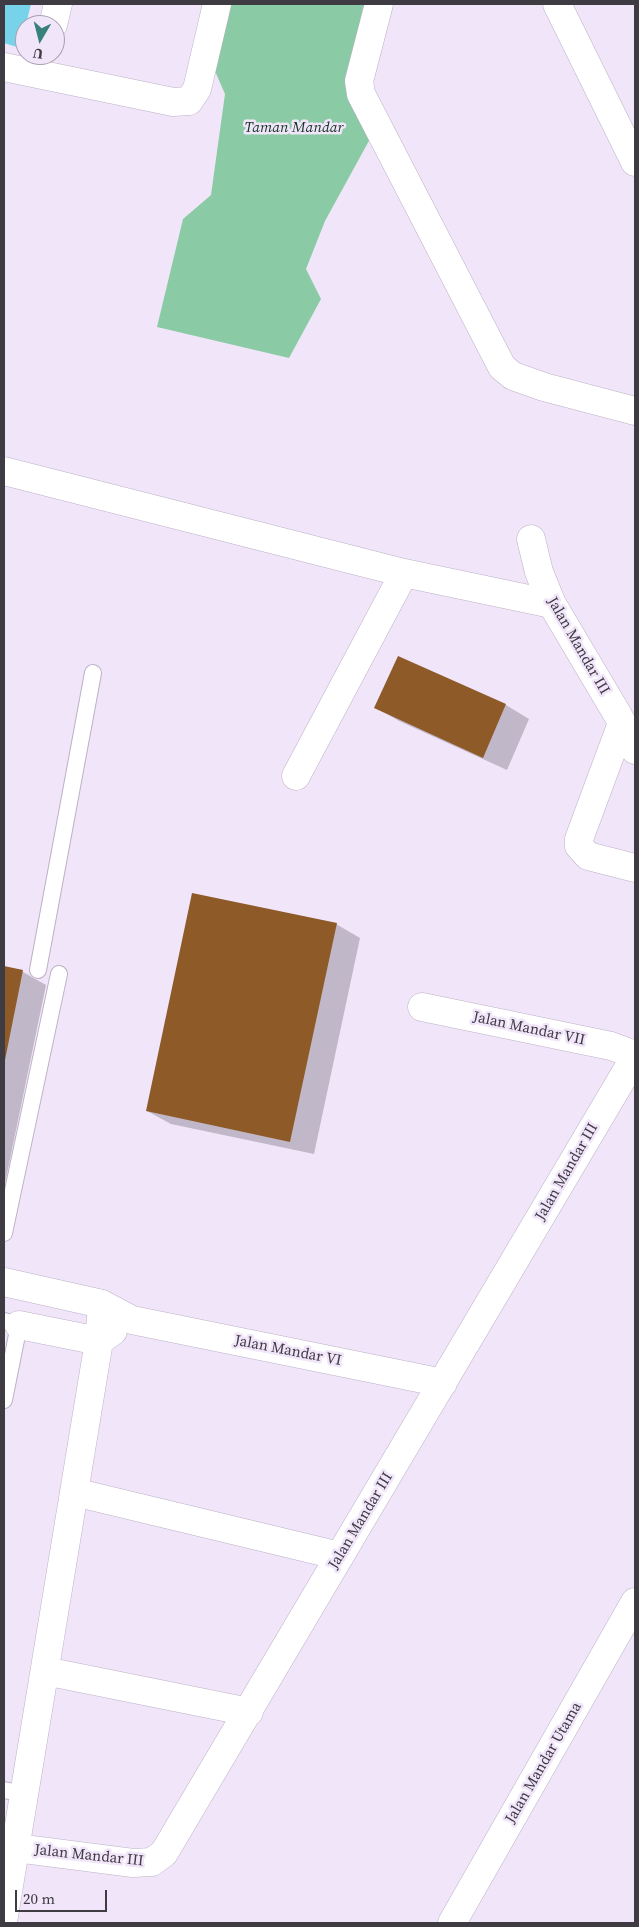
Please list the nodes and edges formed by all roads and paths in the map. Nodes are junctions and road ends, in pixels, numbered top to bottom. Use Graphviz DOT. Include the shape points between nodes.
graph roads {
  1 [pos="217,4"];
  2 [pos="379,4"];
  3 [pos="557,4"];
  4 [pos="43,66"];
  5 [pos="4,67"];
  6 [pos="635,162"];
  7 [pos="635,411"];
  8 [pos="4,471"];
  9 [pos="532,539"];
  10 [pos="404,573"];
  11 [pos="552,604"];
  12 [pos="93,673"];
  13 [pos="622,723"];
  14 [pos="635,750"];
  15 [pos="296,776"];
  16 [pos="635,868"];
  17 [pos="38,970"];
  18 [pos="59,974"];
  19 [pos="422,1007"];
  20 [pos="635,1056"];
  21 [pos="4,1233"];
  22 [pos="4,1282"];
  23 [pos="102,1304"];
  24 [pos="132,1320"];
  25 [pos="12,1323"];
  26 [pos="99,1340"];
  27 [pos="444,1383"];
  28 [pos="4,1400"];
  29 [pos="74,1492"];
  30 [pos="340,1556"];
  31 [pos="635,1602"];
  32 [pos="45,1671"];
  33 [pos="248,1712"];
  34 [pos="14,1792"];
  35 [pos="16,1848"];
  36 [pos="4,1916"];
  37 [pos="452,1923"];
  1 -- 4 [label="street" via="197,89 189,101 173,102"];
  2 -- 7 [label="street" via="360,82 361,94 502,367 513,376"];
  3 -- 6 [label="street"];
  4 -- 5 [label="street"];
  8 -- 10 [label="street"];
  9 -- 11 [label="street, Jalan Mandar III" via="539,572"];
  10 -- 11 [label="street"];
  10 -- 15 [label="street"];
  11 -- 13 [label="street, Jalan Mandar III"];
  12 -- 17 [label="lane"];
  13 -- 14 [label="street, Jalan Mandar III"];
  13 -- 16 [label="street" via="579,846 588,856"];
  18 -- 21 [label="lane"];
  19 -- 20 [label="street, Jalan Mandar VII" via="612,1046"];
  20 -- 27 [label="street, Jalan Mandar III"];
  22 -- 23 [label="street, Jalan Mandar VI"];
  23 -- 24 [label="street, Jalan Mandar VI"];
  23 -- 26 [label="street"];
  24 -- 26 [label="street"];
  24 -- 27 [label="street, Jalan Mandar VI"];
  25 -- 26 [label="street"];
  25 -- 28 [label="lane"];
  26 -- 29 [label="street"];
  27 -- 30 [label="street, Jalan Mandar III"];
  29 -- 30 [label="street"];
  29 -- 32 [label="street"];
  30 -- 33 [label="street, Jalan Mandar III"];
  31 -- 37 [label="street, Jalan Mandar Utama"];
  32 -- 33 [label="street"];
  32 -- 34 [label="street"];
  33 -- 35 [label="street, Jalan Mandar III" via="164,1853 152,1862 133,1863"];
  34 -- 35 [label="street"];
  35 -- 36 [label="street"];
}
